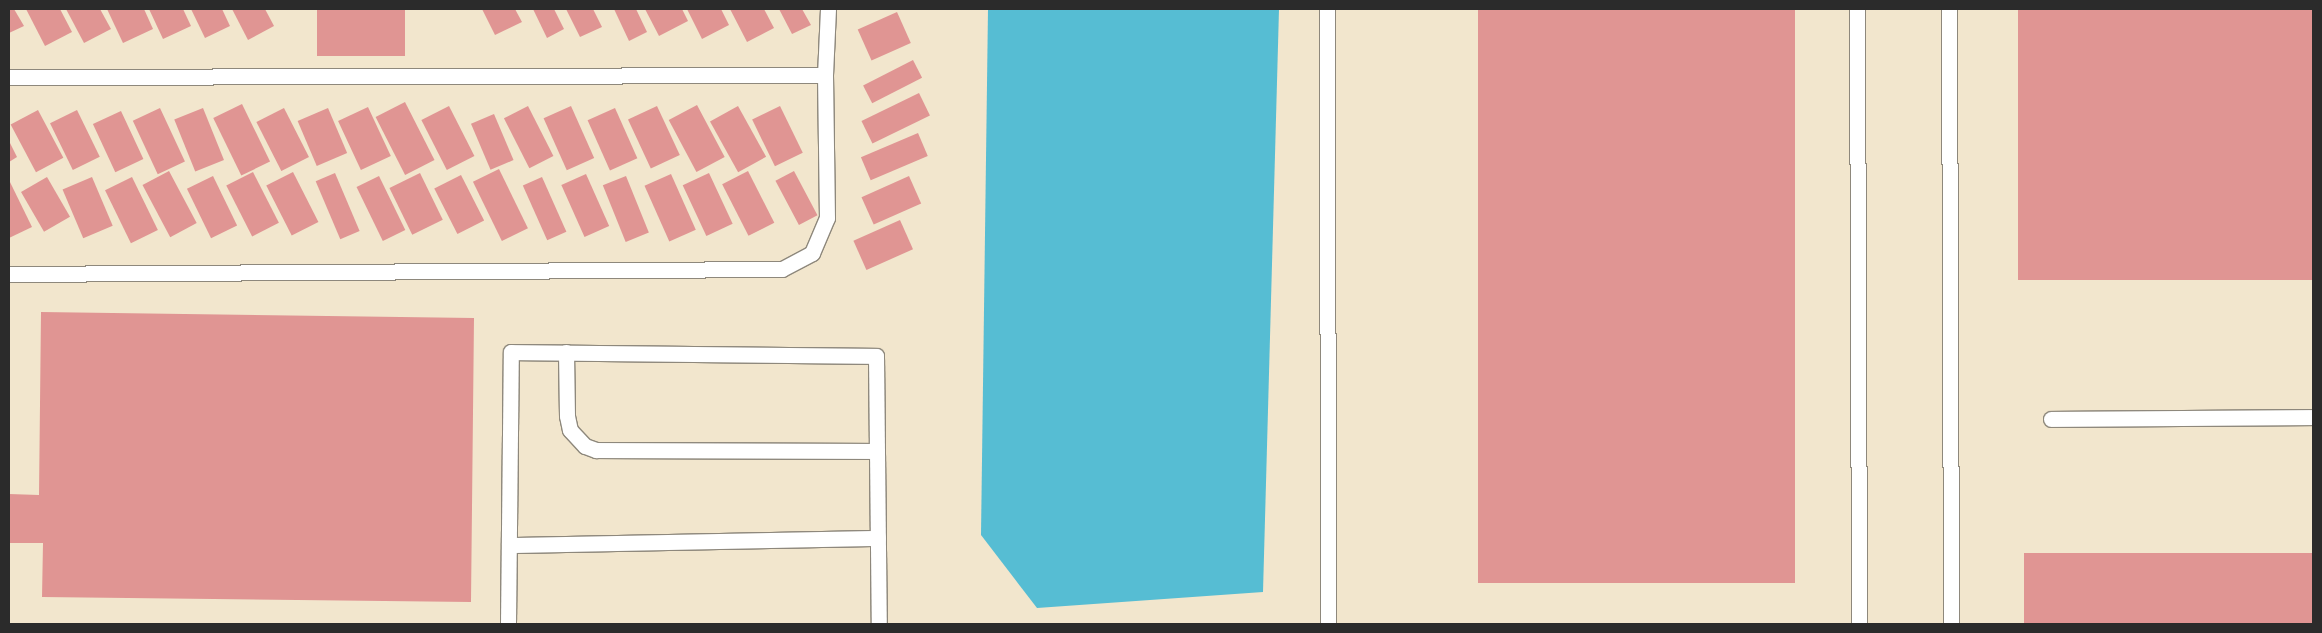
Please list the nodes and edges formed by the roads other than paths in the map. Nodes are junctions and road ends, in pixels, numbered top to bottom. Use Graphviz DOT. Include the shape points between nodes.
graph roads {
  1 [pos="828,9"];
  2 [pos="1327,9"];
  3 [pos="1858,9"];
  4 [pos="1949,9"];
  5 [pos="825,75"];
  6 [pos="9,77"];
  7 [pos="9,274"];
  8 [pos="566,352"];
  9 [pos="2313,417"];
  10 [pos="2051,419"];
  11 [pos="877,451"];
  12 [pos="878,538"];
  13 [pos="509,545"];
  14 [pos="508,624"];
  15 [pos="879,624"];
  16 [pos="1328,624"];
  17 [pos="1859,624"];
  18 [pos="1951,624"];
  1 -- 5 [label="lane"];
  2 -- 16 [label="lane"];
  3 -- 17 [label="lane"];
  4 -- 18 [label="lane"];
  5 -- 6 [label="lane"];
  5 -- 7 [label="lane" via="828,218 812,253 782,269"];
  8 -- 11 [label="lane" via="570,430 585,446 596,450"];
  8 -- 11 [label="lane" via="876,356"];
  8 -- 13 [label="lane" via="511,352"];
  9 -- 10 [label="lane"];
  11 -- 12 [label="lane"];
  12 -- 13 [label="lane"];
  12 -- 15 [label="lane"];
  13 -- 14 [label="lane"];
}
